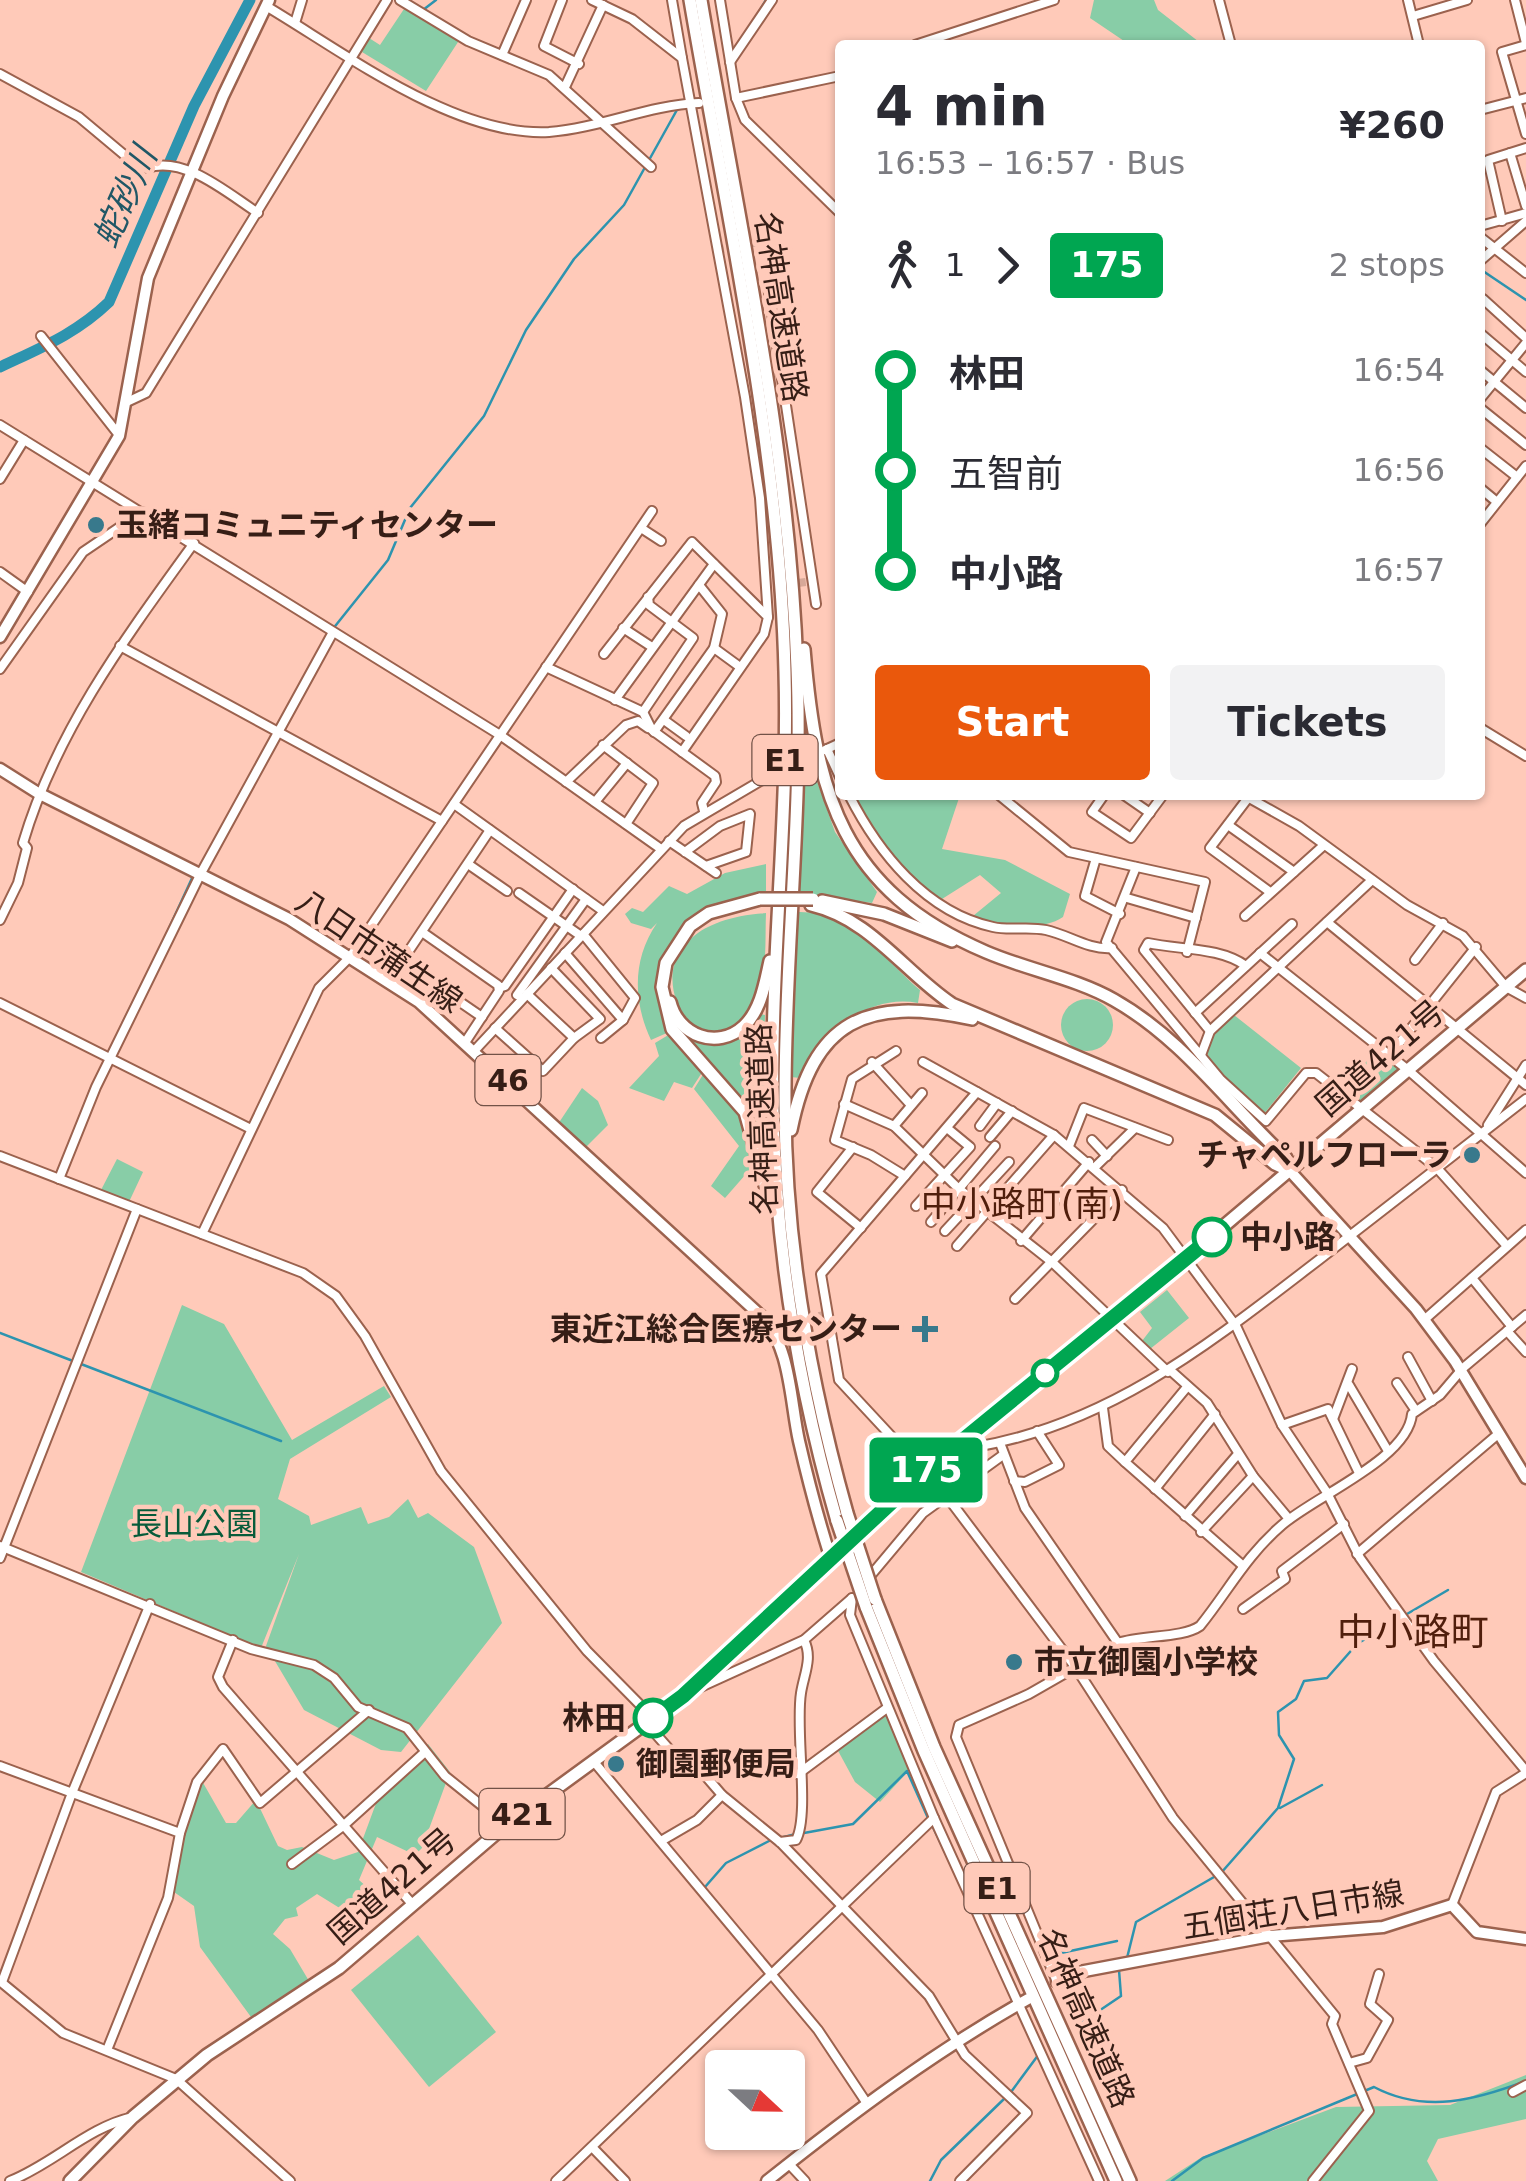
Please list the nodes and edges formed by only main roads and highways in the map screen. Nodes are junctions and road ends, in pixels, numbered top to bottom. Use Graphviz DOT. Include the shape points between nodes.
graph roads {
  1 [pos="690,0"];
  2 [pos="701,0"];
  3 [pos="267,3"];
  4 [pos="782,491"];
  5 [pos="0,637"];
  6 [pos="0,769"];
  7 [pos="812,902"];
  8 [pos="759,903"];
  9 [pos="778,929"];
  10 [pos="985,952"];
  11 [pos="1526,970"];
  12 [pos="981,1019"];
  13 [pos="787,1154"];
  14 [pos="1290,1171"];
  15 [pos="796,1355"];
  16 [pos="1526,1478"];
  17 [pos="842,1517"];
  18 [pos="830,1556"];
  19 [pos="1526,1938"];
  20 [pos="1057,1982"];
  21 [pos="1023,2001"];
  22 [pos="1122,2179"];
  23 [pos="70,2181"];
  24 [pos="767,2181"];
  1 -- 9 [label="highway, 名神高速道路 / E1" via="779,564 786,740"];
  2 -- 4 [label="highway, 名神高速道路 / E1"];
  3 -- 5 [label="main road" via="188,171 148,278 120,436"];
  4 -- 10 [label="highway" via="811,734 832,808 852,847 902,902"];
  4 -- 13 [label="highway, 名神高速道路 / E1" via="798,722 786,982"];
  6 -- 18 [label="main road, 八日市蒲生線 / 46" via="201,873 420,1002 772,1327"];
  7 -- 8 [label="highway, bridge"];
  7 -- 10 [label="highway" via="884,914"];
  7 -- 12 [label="highway" via="853,920 920,982"];
  8 -- 9 [label="highway" via="712,918 680,946 668,986 671,1008 690,1032 717,1038 744,1026 763,993"];
  8 -- 15 [label="highway" via="709,913 690,926 666,964 662,987 672,1029 730,1090 755,1139"];
  9 -- 15 [label="highway, 名神高速道路 / E1" via="774,1173"];
  10 -- 14 [label="highway" via="1141,1016 1173,1040 1286,1158"];
  11 -- 14 [label="highway, 国道421号 / 421"];
  12 -- 13 [label="highway" via="904,1009 857,1021 816,1055"];
  12 -- 14 [label="highway" via="1215,1114"];
  13 -- 17 [label="highway, 名神高速道路 / E1" via="810,1353"];
  14 -- 16 [label="main road" via="1424,1320"];
  14 -- 18 [label="highway, 国道421号 / 421"];
  15 -- 17 [label="highway, 名神高速道路 / E1"];
  17 -- 22 [label="highway, 名神高速道路 / E1, bridge" via="871,1603"];
  18 -- 23 [label="highway, 国道421号 / 421" via="683,1696 506,1825 339,1968 176,2079"];
  19 -- 20 [label="main road, 五個荘八日市線" via="1477,1932 1452,1905 1383,1927 1270,1936 1079,1972"];
  21 -- 24 [label="main road" via="866,2102"];
}
